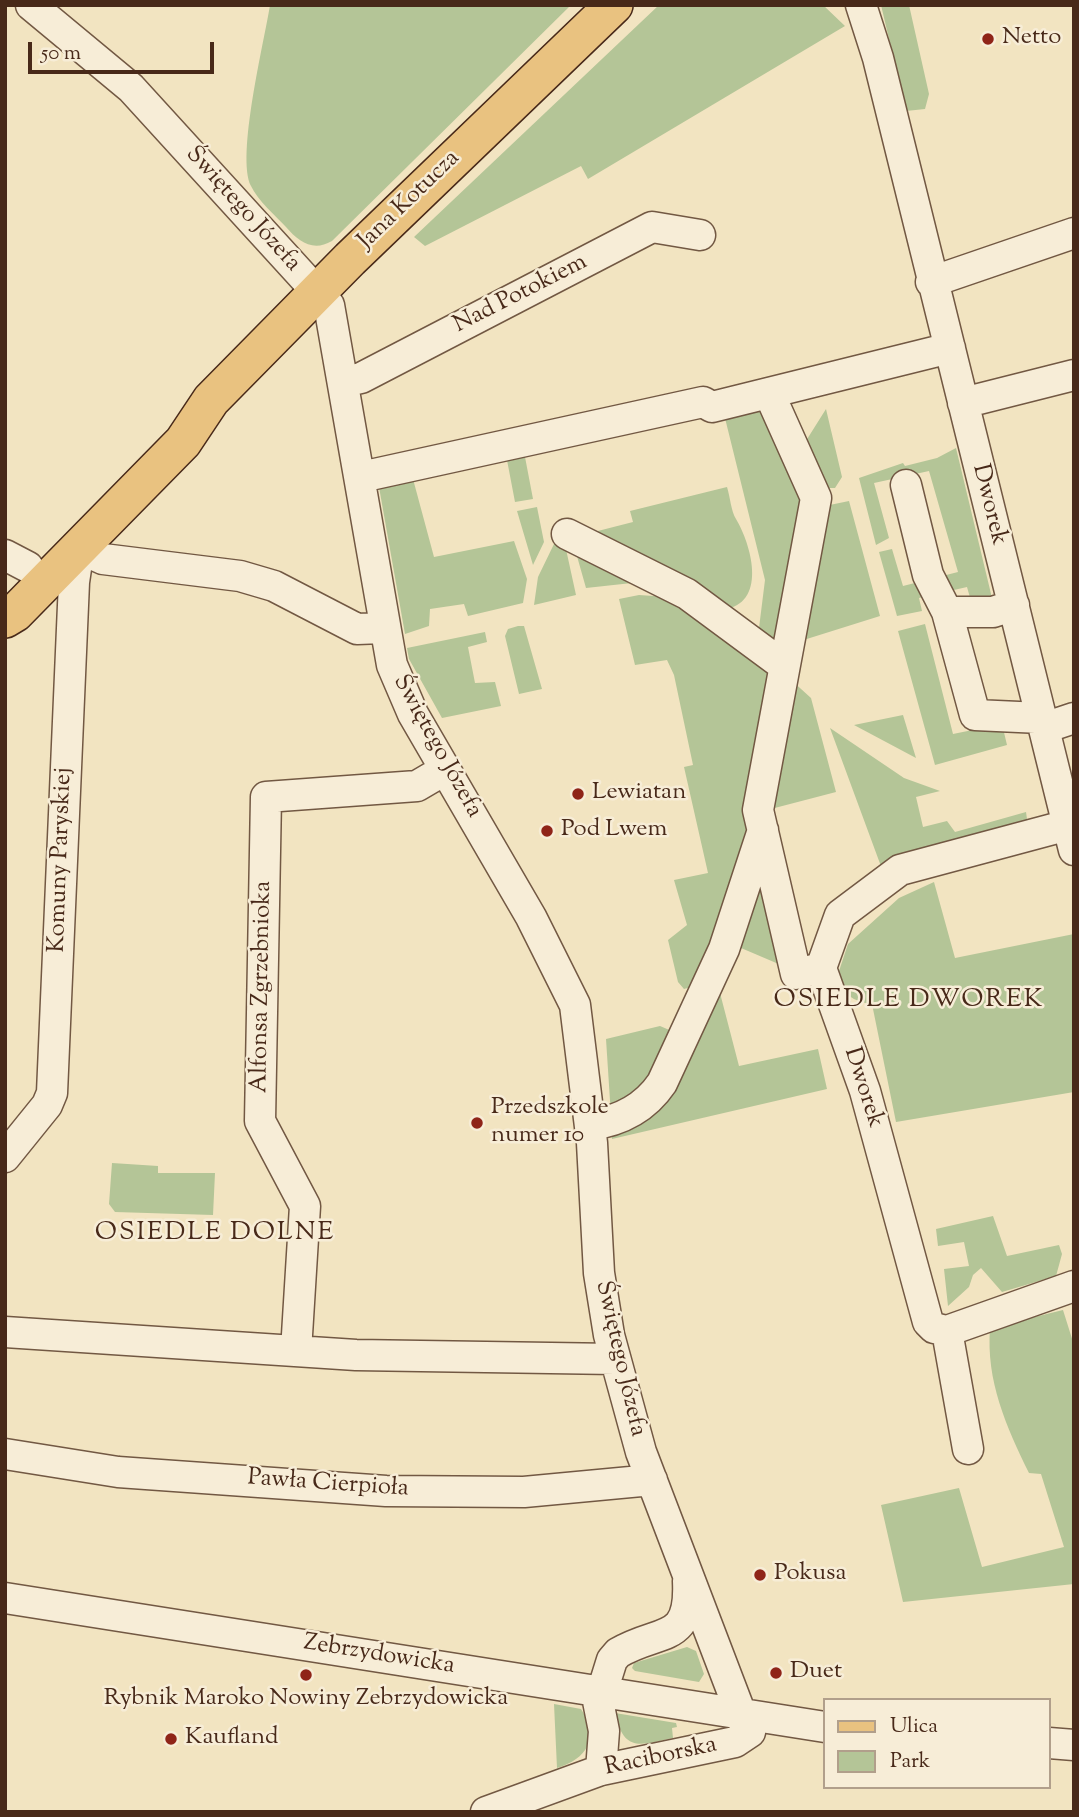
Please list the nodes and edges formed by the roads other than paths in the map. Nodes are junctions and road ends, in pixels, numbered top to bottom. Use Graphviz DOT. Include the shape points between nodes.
graph roads {
  1 [pos="30,5"];
  2 [pos="614,5"];
  3 [pos="859,7"];
  4 [pos="1074,233"];
  5 [pos="700,235"];
  6 [pos="932,282"];
  7 [pos="317,293"];
  8 [pos="950,348"];
  9 [pos="1074,374"];
  10 [pos="344,382"];
  11 [pos="769,393"];
  12 [pos="211,400"];
  13 [pos="963,403"];
  14 [pos="361,477"];
  15 [pos="905,485"];
  16 [pos="567,534"];
  17 [pos="79,548"];
  18 [pos="13,571"];
  19 [pos="1014,605"];
  20 [pos="947,612"];
  21 [pos="5,619"];
  22 [pos="383,628"];
  23 [pos="783,666"];
  24 [pos="1074,718"];
  25 [pos="1042,723"];
  26 [pos="446,769"];
  27 [pos="763,830"];
  28 [pos="1071,838"];
  29 [pos="821,968"];
  30 [pos="590,1125"];
  31 [pos="5,1157"];
  32 [pos="1074,1286"];
  33 [pos="947,1331"];
  34 [pos="5,1332"];
  35 [pos="296,1351"];
  36 [pos="615,1359"];
  37 [pos="968,1449"];
  38 [pos="5,1454"];
  39 [pos="652,1480"];
  40 [pos="688,1580"];
  41 [pos="5,1598"];
  42 [pos="599,1691"];
  43 [pos="747,1715"];
  44 [pos="824,1727"];
  45 [pos="1051,1744"];
  46 [pos="1074,1745"];
  47 [pos="601,1770"];
  48 [pos="486,1812"];
  1 -- 7 [label="street, Świętego Józefa" via="131,88"];
  2 -- 7 [label="main road, Jana Kotucza"];
  3 -- 6 [label="street, Dworek" via="878,58"];
  4 -- 6 [label="street"];
  5 -- 10 [label="street, Nad Potokiem" via="652,227 361,378"];
  6 -- 8 [label="street, Dworek"];
  7 -- 10 [label="street, Świętego Józefa" via="330,305"];
  7 -- 12 [label="main road, Jana Kotucza"];
  8 -- 11 [label="street"];
  8 -- 13 [label="street, Dworek"];
  9 -- 13 [label="street"];
  10 -- 14 [label="street, Świętego Józefa"];
  11 -- 14 [label="street" via="712,407 703,402"];
  11 -- 23 [label="street" via="816,498"];
  12 -- 17 [label="main road, Jana Kotucza" via="183,442"];
  12 -- 18 [label="main road, Jana Kotucza" via="167,426"];
  13 -- 19 [label="street, Dworek"];
  14 -- 22 [label="street, Świętego Józefa"];
  15 -- 20 [label="street" via="928,575"];
  16 -- 23 [label="street" via="687,594"];
  17 -- 21 [label="main road, Jana Kotucza"];
  17 -- 22 [label="street" via="103,559 240,576 274,586 357,629"];
  17 -- 31 [label="street, Komuny Paryskiej" via="52,1093"];
  19 -- 20 [label="street" via="993,612"];
  19 -- 25 [label="street, Dworek"];
  20 -- 25 [label="street" via="975,715"];
  22 -- 26 [label="street, Świętego Józefa" via="399,685"];
  23 -- 27 [label="street" via="758,810"];
  24 -- 25 [label="street"];
  25 -- 28 [label="street, Dworek"];
  26 -- 30 [label="street, Świętego Józefa" via="531,917 575,1005"];
  26 -- 35 [label="street, Alfonsa Zgrzebnioka" via="417,786 266,797 260,1121 304,1206"];
  27 -- 29 [label="street" via="796,974"];
  27 -- 30 [label="street" via="724,949 663,1083 624,1116"];
  28 -- 29 [label="street, Dworek" via="900,870 840,915"];
  29 -- 33 [label="street, Dworek" via="865,1091 928,1322"];
  30 -- 36 [label="street, Świętego Józefa" via="600,1281"];
  32 -- 33 [label="street"];
  33 -- 37 [label="street"];
  34 -- 35 [label="street"];
  35 -- 36 [label="street"];
  36 -- 39 [label="street, Świętego Józefa"];
  38 -- 39 [label="street, Pawła Cierpioła" via="118,1472 386,1491 524,1492"];
  39 -- 40 [label="street, Świętego Józefa"];
  40 -- 42 [label="street, Świętego Józefa" via="688,1609 681,1624 618,1653"];
  40 -- 43 [label="street, Świętego Józefa"];
  41 -- 42 [label="street, Zebrzydowicka"];
  42 -- 43 [label="street, Zebrzydowicka"];
  42 -- 47 [label="street" via="604,1731"];
  43 -- 44 [label="street"];
  43 -- 47 [label="street, Raciborska" via="750,1732 735,1742"];
  45 -- 46 [label="street"];
  47 -- 48 [label="street, Raciborska"];
}
